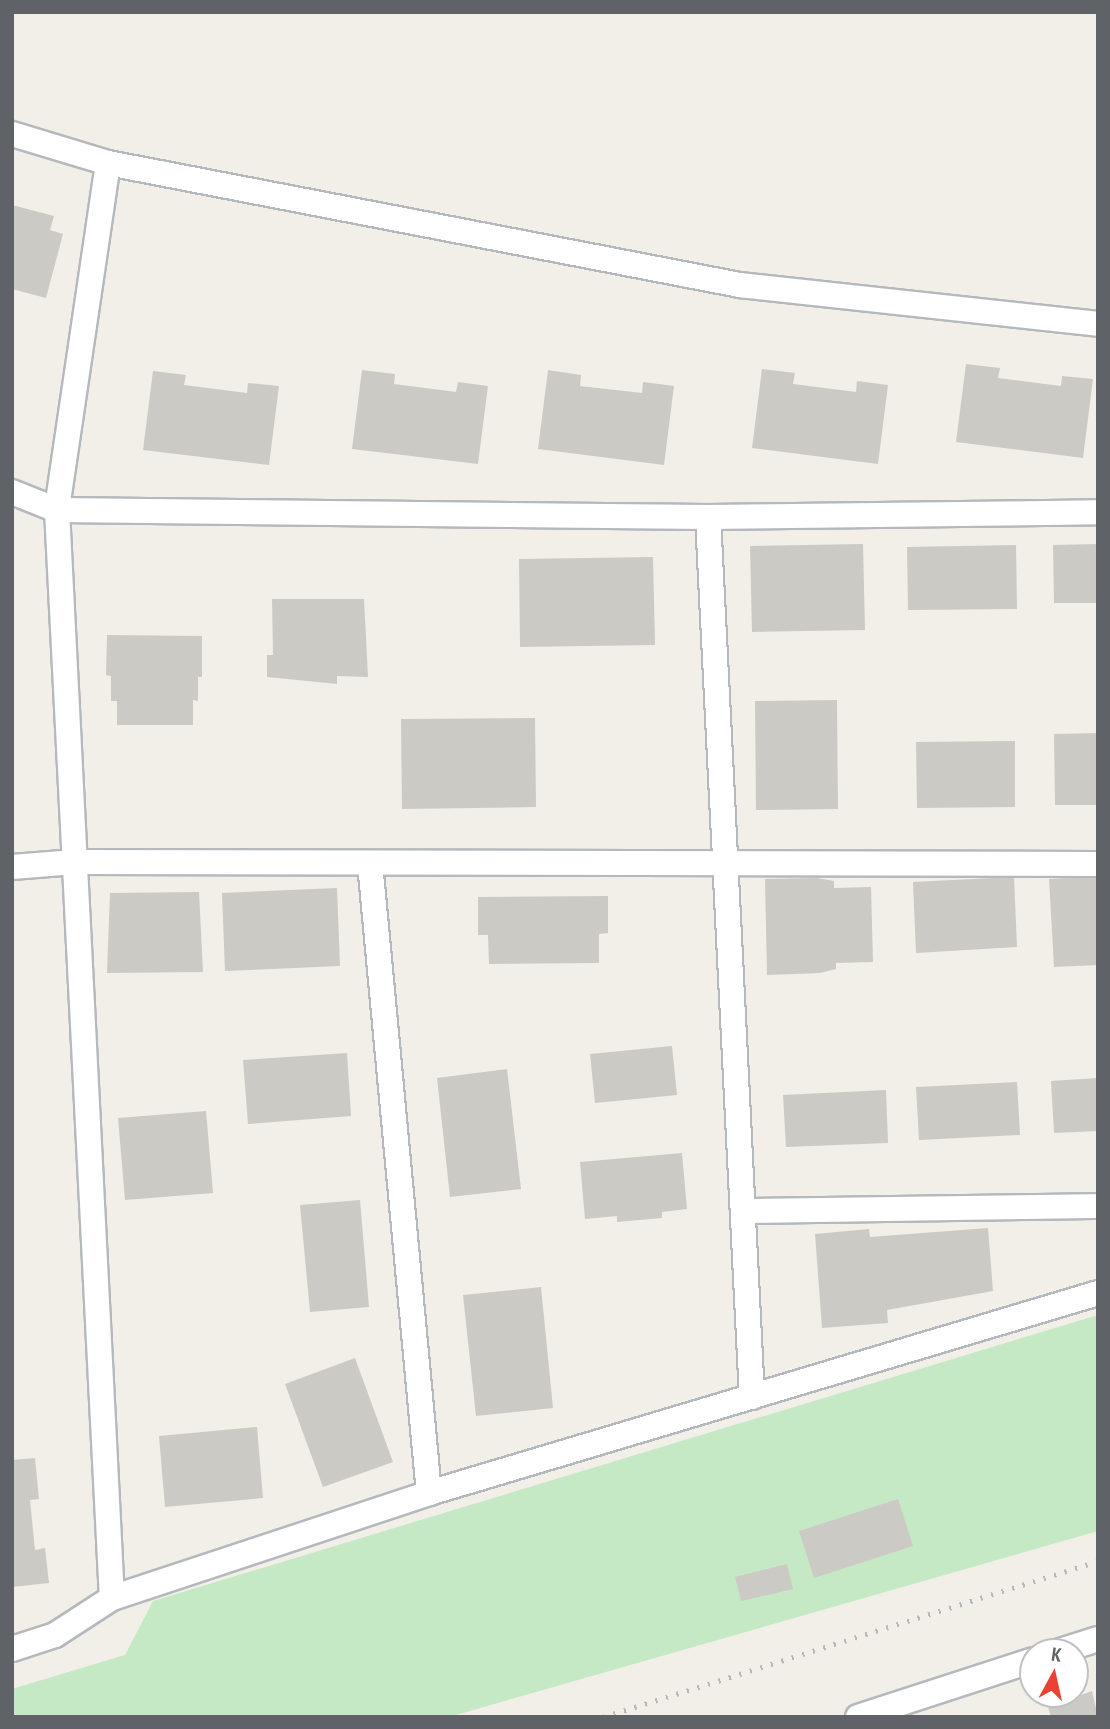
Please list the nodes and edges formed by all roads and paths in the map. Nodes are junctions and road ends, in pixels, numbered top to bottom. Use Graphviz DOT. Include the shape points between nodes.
graph roads {
  1 [pos="12,134"];
  2 [pos="108,163"];
  3 [pos="1098,324"];
  4 [pos="12,492"];
  5 [pos="57,510"];
  6 [pos="1098,512"];
  7 [pos="708,517"];
  8 [pos="75,862"];
  9 [pos="370,863"];
  10 [pos="725,864"];
  11 [pos="1098,864"];
  12 [pos="12,867"];
  13 [pos="1098,1206"];
  14 [pos="743,1211"];
  15 [pos="1098,1293"];
  16 [pos="752,1396"];
  17 [pos="429,1493"];
  18 [pos="112,1598"];
  19 [pos="12,1649"];
  20 [pos="1019,1665"];
  21 [pos="858,1717"];
  1 -- 2 [label="street"];
  2 -- 3 [label="street" via="740,285"];
  2 -- 5 [label="street"];
  4 -- 5 [label="street"];
  5 -- 7 [label="street"];
  5 -- 8 [label="street"];
  6 -- 7 [label="street"];
  7 -- 10 [label="street"];
  8 -- 9 [label="street"];
  8 -- 12 [label="street"];
  8 -- 18 [label="street"];
  9 -- 10 [label="street"];
  9 -- 17 [label="street"];
  10 -- 11 [label="street"];
  10 -- 14 [label="street"];
  13 -- 14 [label="street"];
  14 -- 16 [label="street"];
  15 -- 16 [label="street"];
  16 -- 17 [label="street"];
  17 -- 18 [label="street"];
  18 -- 19 [label="street" via="55,1635"];
  20 -- 21 [label="street"];
}
